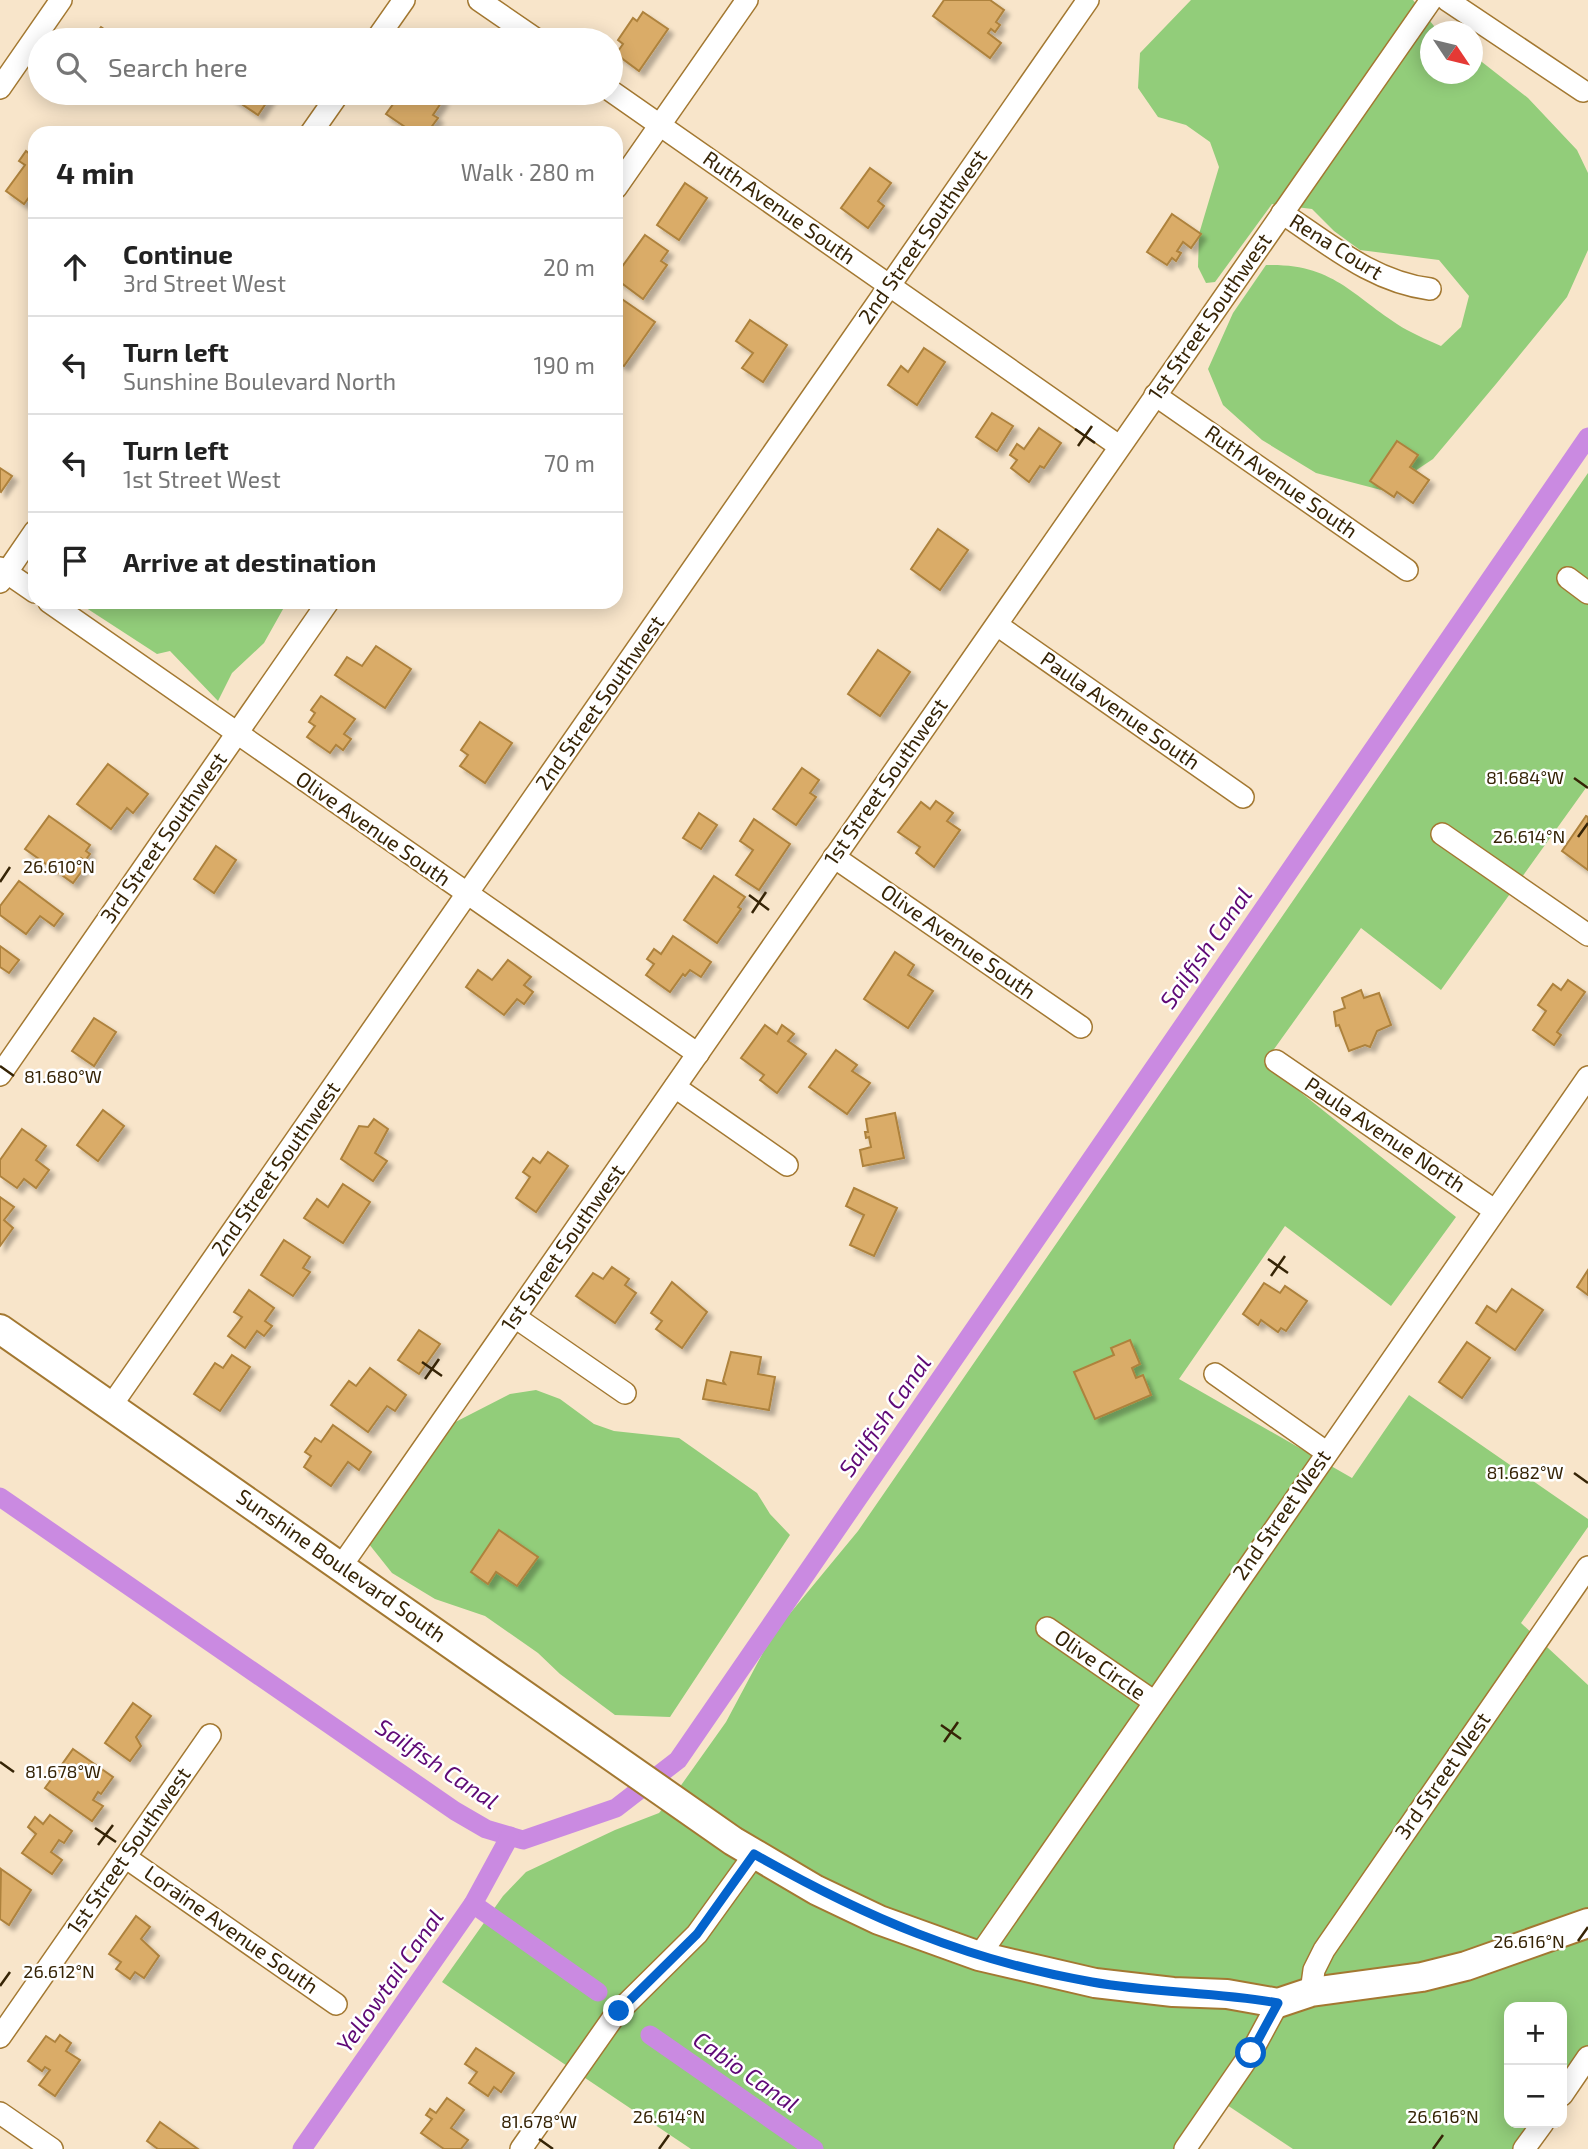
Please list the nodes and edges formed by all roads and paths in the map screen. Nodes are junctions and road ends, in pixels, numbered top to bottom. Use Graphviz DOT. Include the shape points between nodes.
graph roads {
  1 [pos="61,0"];
  2 [pos="404,0"];
  3 [pos="479,0"];
  4 [pos="747,0"];
  5 [pos="1088,0"];
  6 [pos="1431,0"];
  7 [pos="1447,0"];
  8 [pos="42,28"];
  9 [pos="384,28"];
  10 [pos="520,28"];
  11 [pos="28,48"];
  12 [pos="0,88"];
  13 [pos="1583,91"];
  14 [pos="623,100"];
  15 [pos="331,105"];
  16 [pos="660,125"];
  17 [pos="316,126"];
  18 [pos="623,178"];
  19 [pos="1282,213"];
  20 [pos="891,285"];
  21 [pos="1430,289"];
  22 [pos="1155,395"];
  23 [pos="1119,446"];
  24 [pos="28,540"];
  25 [pos="1406,570"];
  26 [pos="2,574"];
  27 [pos="1568,578"];
  28 [pos="28,589"];
  29 [pos="1588,593"];
  30 [pos="59,609"];
  31 [pos="323,609"];
  32 [pos="997,625"];
  33 [pos="236,733"];
  34 [pos="1243,797"];
  35 [pos="1442,834"];
  36 [pos="834,858"];
  37 [pos="467,894"];
  38 [pos="1588,935"];
  39 [pos="1081,1027"];
  40 [pos="698,1054"];
  41 [pos="1276,1061"];
  42 [pos="0,1075"];
  43 [pos="1588,1077"];
  44 [pos="675,1087"];
  45 [pos="787,1166"];
  46 [pos="1494,1210"];
  47 [pos="515,1317"];
  48 [pos="0,1329"];
  49 [pos="1215,1374"];
  50 [pos="625,1393"];
  51 [pos="111,1406"];
  52 [pos="1326,1452"];
  53 [pos="342,1565"];
  54 [pos="1588,1567"];
  55 [pos="1047,1628"];
  56 [pos="1153,1701"];
  57 [pos="209,1735"];
  58 [pos="754,1854"];
  59 [pos="125,1857"];
  60 [pos="1588,1923"];
  61 [pos="979,1956"];
  62 [pos="1311,1992"];
  63 [pos="1278,2003"];
  64 [pos="336,2004"];
  65 [pos="0,2037"];
  66 [pos="1588,2057"];
  67 [pos="1567,2088"];
  68 [pos="0,2113"];
  69 [pos="1539,2128"];
  70 [pos="52,2149"];
  71 [pos="521,2149"];
  72 [pos="1185,2149"];
  73 [pos="1524,2149"];
  1 -- 8 [label="street"];
  2 -- 9 [label="street"];
  3 -- 10 [label="street"];
  4 -- 16 [label="street"];
  5 -- 20 [label="street, 2nd Street Southwest"];
  6 -- 19 [label="street, 1st Street Southwest"];
  7 -- 13 [label="street"];
  11 -- 12 [label="street"];
  14 -- 16 [label="street, Ruth Avenue South"];
  15 -- 17 [label="street"];
  16 -- 18 [label="street"];
  16 -- 20 [label="street, Ruth Avenue South"];
  19 -- 21 [label="street, Rena Court" via="1383,278"];
  19 -- 22 [label="street, 1st Street Southwest"];
  20 -- 23 [label="street, Ruth Avenue South"];
  20 -- 37 [label="street, 2nd Street Southwest"];
  22 -- 23 [label="street, 1st Street Southwest"];
  22 -- 25 [label="street, Ruth Avenue South"];
  23 -- 32 [label="street, 1st Street Southwest"];
  24 -- 26 [label="street"];
  26 -- 28 [label="street"];
  27 -- 29 [label="street"];
  30 -- 33 [label="street, Olive Avenue South"];
  31 -- 33 [label="street, 3rd Street Southwest"];
  32 -- 34 [label="street, Paula Avenue South"];
  32 -- 36 [label="street, 1st Street Southwest"];
  33 -- 37 [label="street, Olive Avenue South"];
  33 -- 42 [label="street, 3rd Street Southwest"];
  35 -- 38 [label="street"];
  36 -- 39 [label="street, Olive Avenue South"];
  36 -- 40 [label="street, 1st Street Southwest"];
  37 -- 40 [label="street, Olive Avenue South"];
  37 -- 51 [label="street, 2nd Street Southwest"];
  40 -- 44 [label="street, 1st Street Southwest"];
  41 -- 46 [label="street, Paula Avenue North"];
  43 -- 46 [label="street, 2nd Street West"];
  44 -- 45 [label="street"];
  44 -- 47 [label="street, 1st Street Southwest"];
  46 -- 52 [label="street, 2nd Street West"];
  47 -- 50 [label="street"];
  47 -- 53 [label="street, 1st Street Southwest"];
  48 -- 51 [label="street, Sunshine Boulevard South"];
  49 -- 52 [label="street"];
  51 -- 53 [label="street, Sunshine Boulevard South"];
  52 -- 56 [label="street, 2nd Street West"];
  53 -- 58 [label="street, Sunshine Boulevard South"];
  54 -- 62 [label="street, 3rd Street West" via="1324,1950 1314,1970"];
  55 -- 56 [label="street, Olive Circle"];
  56 -- 61 [label="street, 2nd Street West"];
  57 -- 59 [label="street, 1st Street Southwest"];
  58 -- 61 [label="street, Sunshine Boulevard South" via="879,1920"];
  58 -- 71 [label="street" via="697,1934 607,2025"];
  59 -- 64 [label="street, Loraine Avenue South"];
  59 -- 65 [label="street, 1st Street Southwest"];
  60 -- 62 [label="street" via="1422,1977"];
  61 -- 63 [label="street, Sunshine Boulevard South" via="1095,1983"];
  62 -- 63 [label="street"];
  63 -- 72 [label="street" via="1251,2053"];
  66 -- 67 [label="street"];
  68 -- 70 [label="street"];
  69 -- 73 [label="street"];
}
